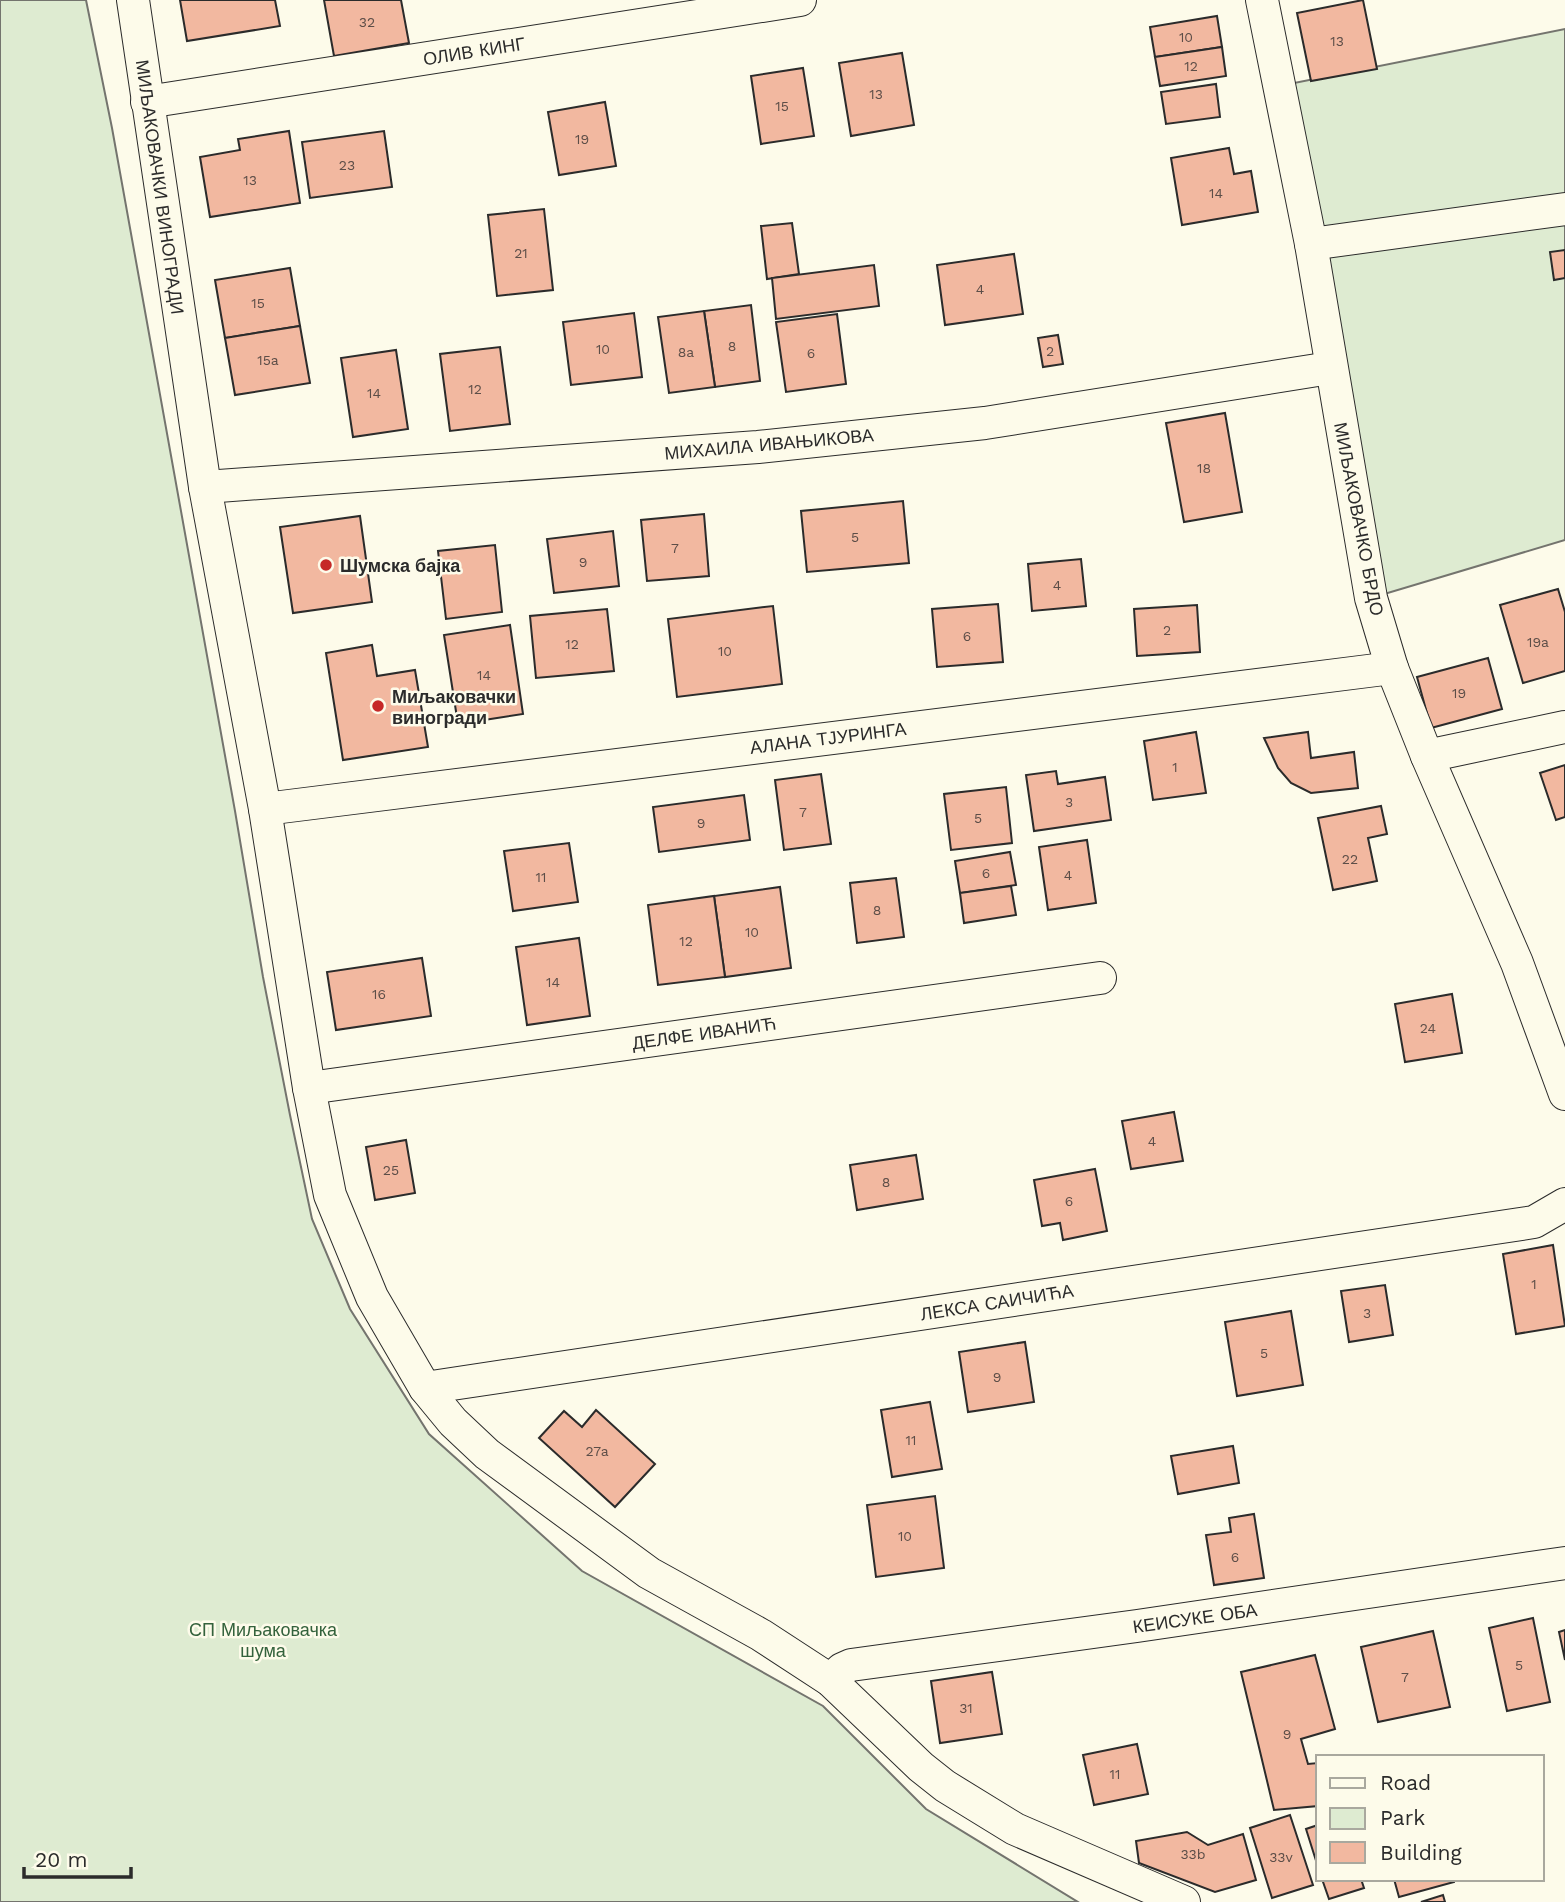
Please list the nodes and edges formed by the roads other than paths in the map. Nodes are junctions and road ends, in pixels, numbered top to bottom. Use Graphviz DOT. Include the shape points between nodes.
graph roads {
  1 [pos="133,0"];
  2 [pos="800,0"];
  3 [pos="1262,0"];
  4 [pos="147,102"];
  5 [pos="1565,209"];
  6 [pos="1311,244"];
  7 [pos="1330,368"];
  8 [pos="205,487"];
  9 [pos="1392,668"];
  10 [pos="1565,727"];
  11 [pos="1426,756"];
  12 [pos="265,809"];
  13 [pos="1100,978"];
  14 [pos="309,1088"];
  15 [pos="1565,1094"];
  16 [pos="1565,1204"];
  17 [pos="425,1388"];
  18 [pos="1565,1563"];
  19 [pos="830,1680"];
  20 [pos="1184,1902"];
  1 -- 4 [label="street, МИЉАКОВАЧКИ ВИНОГРАДИ"];
  2 -- 4 [label="street, ОЛИВ КИНГ"];
  3 -- 6 [label="street, МИЉАКОВАЧКО БРДО"];
  4 -- 8 [label="street, МИЉАКОВАЧКИ ВИНОГРАДИ"];
  5 -- 6 [label="street"];
  6 -- 7 [label="street, МИЉАКОВАЧКО БРДО"];
  7 -- 8 [label="street, МИХАИЛА ИВАЊИКОВА" via="985,423 758,447"];
  7 -- 9 [label="street, МИЉАКОВАЧКО БРДО" via="1371,598"];
  8 -- 12 [label="street, МИЉАКОВАЧКИ ВИНОГРАДИ"];
  9 -- 11 [label="street, МИЉАКОВАЧКО БРДО"];
  9 -- 12 [label="street, АЛАНА ТЈУРИНГА"];
  10 -- 11 [label="street"];
  11 -- 15 [label="street, МИЉАКОВАЧКО БРДО" via="1517,963"];
  12 -- 14 [label="street, МИЉАКОВАЧКИ ВИНОГРАДИ"];
  13 -- 14 [label="street, ДЕЛФЕ ИВАНИЋ"];
  14 -- 17 [label="street, МИЉАКОВАЧКИ ВИНОГРАДИ" via="330,1195 372,1297"];
  16 -- 17 [label="street, ЛЕКСА САИЧИЋА" via="1534,1222"];
  17 -- 19 [label="street, МИЉАКОВАЧКИ ВИНОГРАДИ" via="487,1454 649,1573 761,1635"];
  18 -- 19 [label="street, КЕИСУКЕ ОБА" via="851,1665"];
  19 -- 20 [label="street, МИЉАКОВАЧКИ ВИНОГРАДИ" via="921,1767 973,1804 1015,1829"];
}
